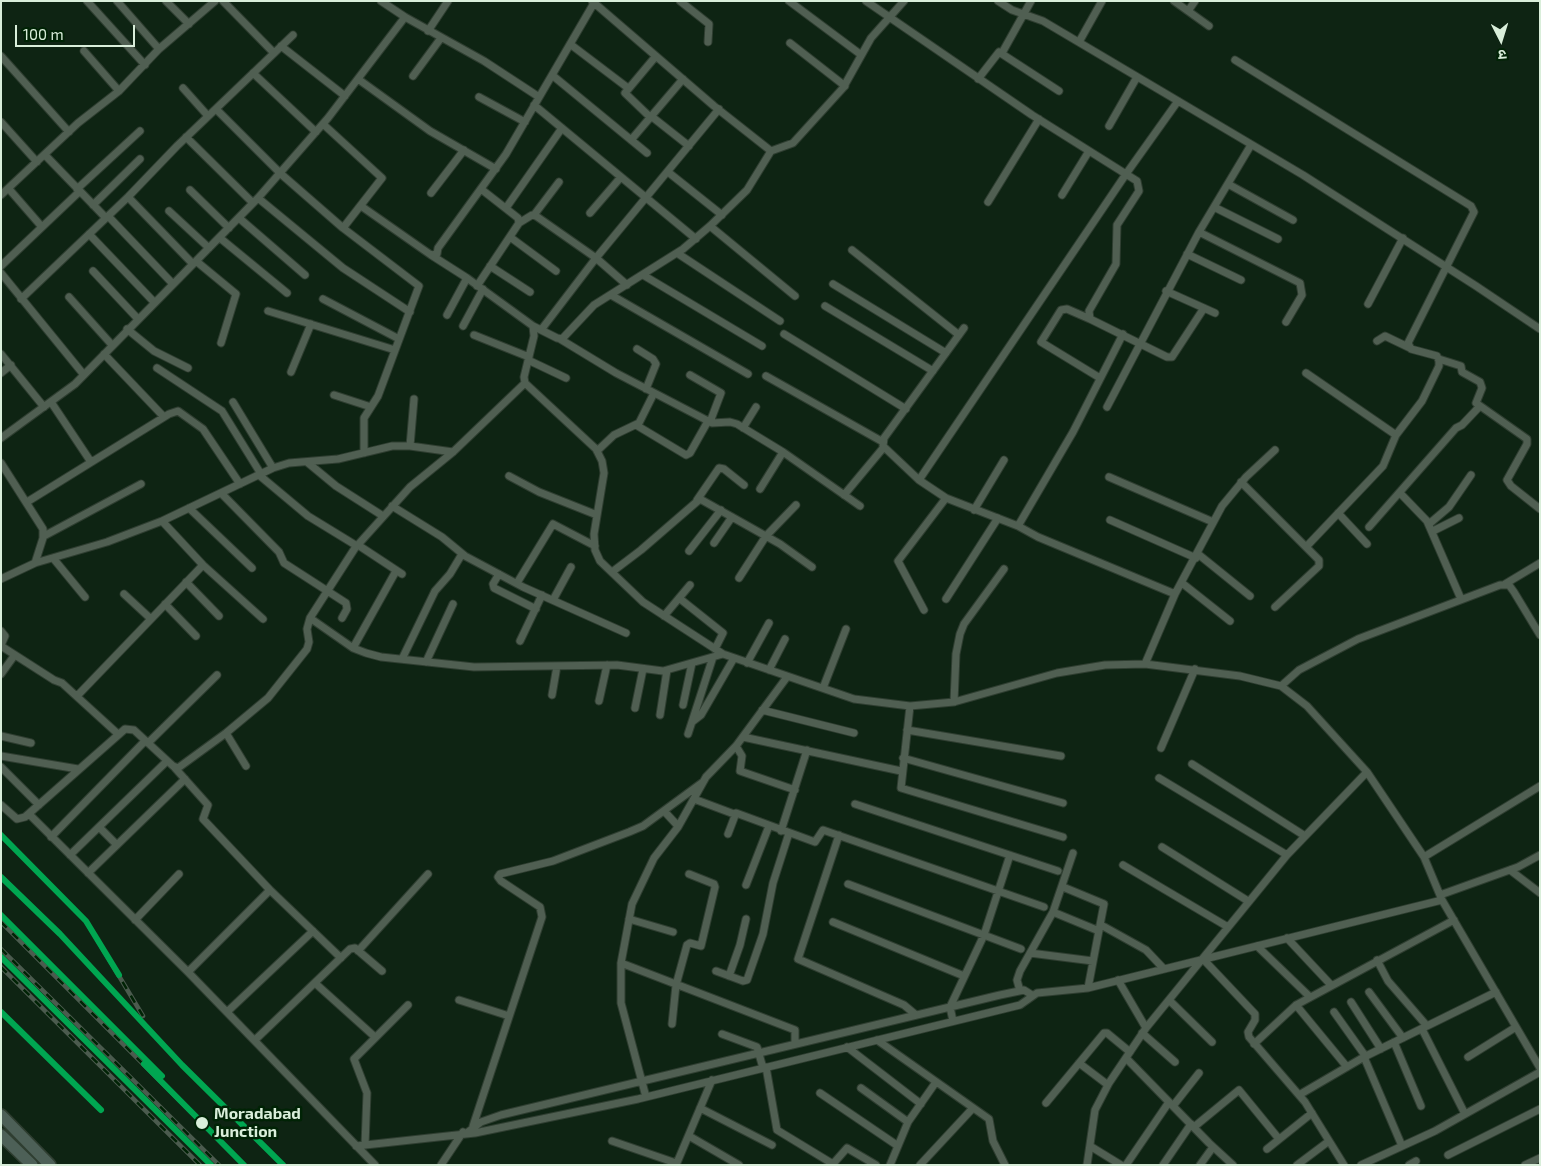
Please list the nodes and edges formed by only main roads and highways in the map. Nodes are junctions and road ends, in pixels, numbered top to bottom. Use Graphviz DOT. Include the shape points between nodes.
graph roads {
  1 [pos="1,1115"];
  2 [pos="1,1135"];
  3 [pos="32,1165"];
  4 [pos="50,1165"];
  1 -- 4 [label="main road"];
  2 -- 3 [label="main road"];
}
